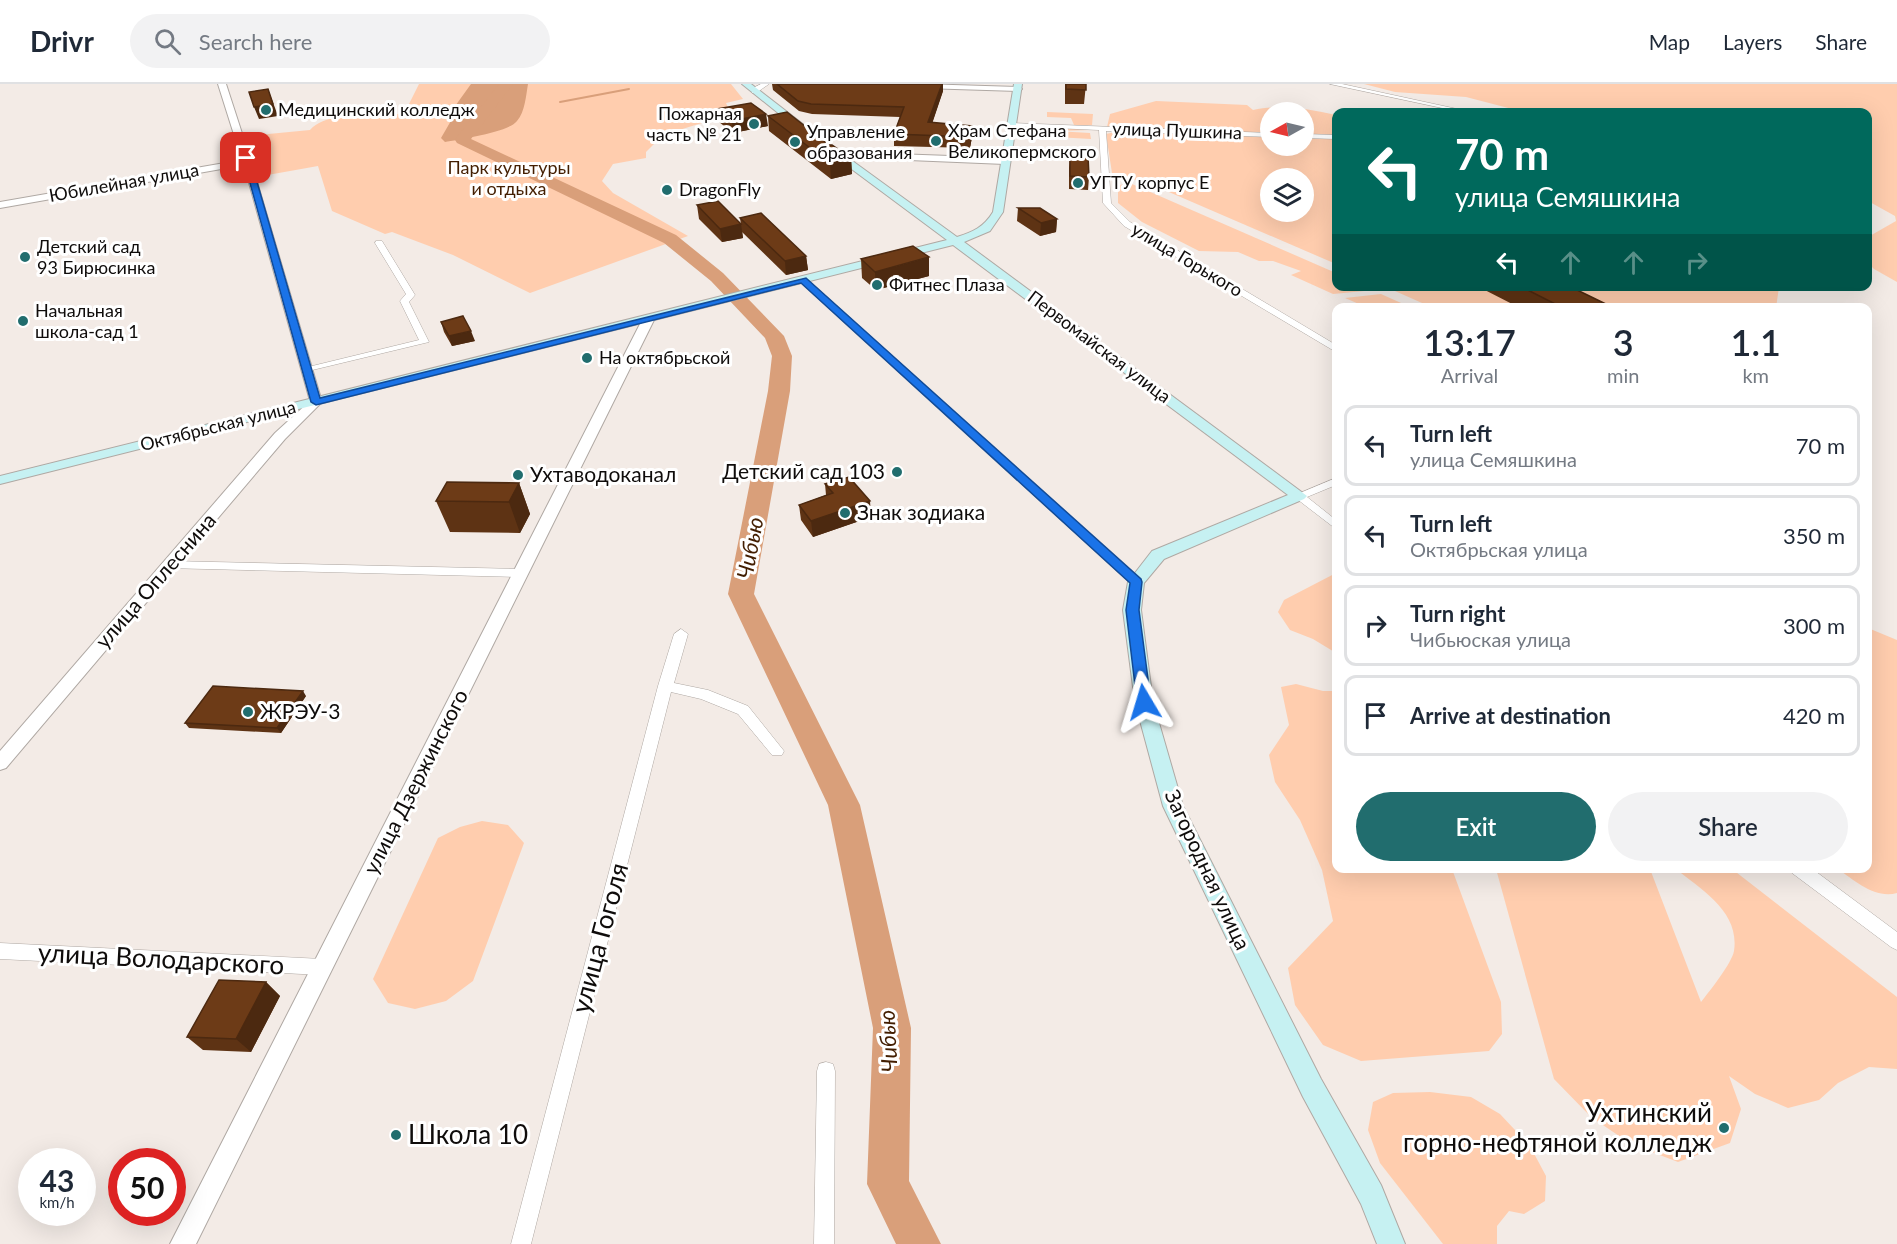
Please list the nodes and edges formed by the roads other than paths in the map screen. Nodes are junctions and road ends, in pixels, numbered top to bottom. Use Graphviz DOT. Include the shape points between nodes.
graph roads {
  1 [pos="222,84"];
  2 [pos="746,84"];
  3 [pos="766,84"];
  4 [pos="1333,84"];
  5 [pos="916,86"];
  6 [pos="1018,86"];
  7 [pos="754,92"];
  8 [pos="1449,108"];
  9 [pos="1012,125"];
  10 [pos="1102,129"];
  11 [pos="806,131"];
  12 [pos="1260,135"];
  13 [pos="1314,136"];
  14 [pos="1332,137"];
  15 [pos="823,143"];
  16 [pos="840,155"];
  17 [pos="1005,161"];
  18 [pos="247,162"];
  19 [pos="0,205"];
  20 [pos="957,242"];
  21 [pos="380,243"];
  22 [pos="803,280"];
  23 [pos="648,320"];
  24 [pos="1332,347"];
  25 [pos="307,370"];
  26 [pos="316,402"];
  27 [pos="0,480"];
  28 [pos="1332,483"];
  29 [pos="1299,496"];
  30 [pos="1332,522"];
  31 [pos="170,565"];
  32 [pos="520,573"];
  33 [pos="1136,582"];
  34 [pos="681,634"];
  35 [pos="665,686"];
  36 [pos="777,751"];
  37 [pos="0,763"];
  38 [pos="1805,873"];
  39 [pos="1897,942"];
  40 [pos="0,951"];
  41 [pos="322,967"];
  42 [pos="826,1071"];
  43 [pos="183,1244"];
  44 [pos="521,1244"];
  45 [pos="824,1244"];
  46 [pos="1391,1244"];
  1 -- 18 [label="street"];
  2 -- 7 [label="main road"];
  3 -- 7 [label="street"];
  4 -- 8 [label="street"];
  5 -- 6 [label="street"];
  6 -- 9 [label="main road, Октябрьская улица"];
  7 -- 11 [label="main road"];
  9 -- 10 [label="street, улица Пушкина"];
  9 -- 17 [label="main road, Октябрьская улица"];
  10 -- 12 [label="street, улица Пушкина"];
  10 -- 24 [label="street, улица Горького" via="1107,202 1126,224"];
  13 -- 14 [label="street"];
  15 -- 16 [label="main road, Первомайская улица"];
  16 -- 17 [label="street"];
  16 -- 20 [label="main road, Первомайская улица"];
  17 -- 20 [label="main road, Октябрьская улица" via="998,212 992,225"];
  18 -- 19 [label="street, Юбилейная улица"];
  18 -- 25 [label="street"];
  20 -- 22 [label="main road, Октябрьская улица"];
  20 -- 29 [label="main road, Первомайская улица"];
  21 -- 25 [label="street" via="411,295 404,301 424,342"];
  22 -- 23 [label="main road, Октябрьская улица"];
  22 -- 33 [label="street"];
  23 -- 26 [label="main road, Октябрьская улица"];
  23 -- 32 [label="street, улица Дзержинского"];
  25 -- 26 [label="street"];
  26 -- 27 [label="main road, Октябрьская улица"];
  26 -- 31 [label="street, улица Оплеснина" via="280,436"];
  28 -- 29 [label="street"];
  29 -- 30 [label="street, Первомайская улица"];
  29 -- 33 [label="main road" via="1158,555"];
  31 -- 32 [label="street"];
  31 -- 37 [label="street, улица Оплеснина"];
  32 -- 41 [label="street, улица Дзержинского"];
  33 -- 46 [label="main road, Загородная улица" via="1132,610 1144,702 1173,806 1312,1088 1371,1195"];
  34 -- 35 [label="street, улица Гоголя"];
  35 -- 36 [label="street" via="703,694 743,710"];
  35 -- 44 [label="street, улица Гоголя"];
  38 -- 39 [label="street"];
  40 -- 41 [label="street, улица Володарского"];
  41 -- 43 [label="street, улица Дзержинского"];
  42 -- 45 [label="street"];
}
